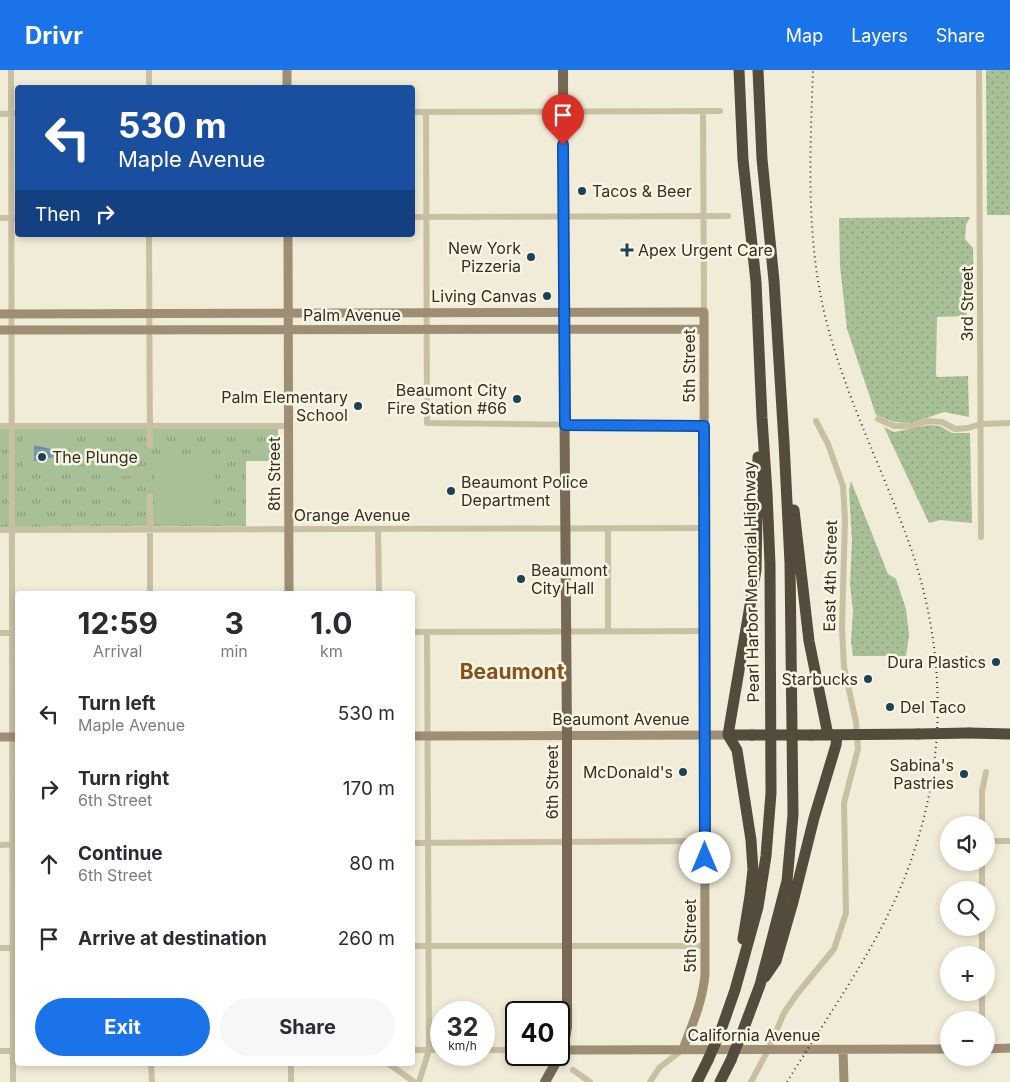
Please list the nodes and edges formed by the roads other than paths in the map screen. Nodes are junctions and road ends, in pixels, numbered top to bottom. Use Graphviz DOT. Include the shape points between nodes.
graph roads {
  1 [pos="11,70"];
  2 [pos="149,70"];
  3 [pos="287,70"];
  4 [pos="563,70"];
  5 [pos="739,70"];
  6 [pos="758,70"];
  7 [pos="979,70"];
  8 [pos="149,85"];
  9 [pos="287,85"];
  10 [pos="720,111"];
  11 [pos="415,112"];
  12 [pos="426,112"];
  13 [pos="563,112"];
  14 [pos="703,112"];
  15 [pos="0,114"];
  16 [pos="14,114"];
  17 [pos="704,216"];
  18 [pos="728,216"];
  19 [pos="415,217"];
  20 [pos="427,217"];
  21 [pos="564,217"];
  22 [pos="0,218"];
  23 [pos="14,218"];
  24 [pos="149,237"];
  25 [pos="288,237"];
  26 [pos="496,312"];
  27 [pos="564,312"];
  28 [pos="634,312"];
  29 [pos="704,312"];
  30 [pos="288,313"];
  31 [pos="357,313"];
  32 [pos="427,313"];
  33 [pos="0,314"];
  34 [pos="11,314"];
  35 [pos="80,314"];
  36 [pos="150,314"];
  37 [pos="219,314"];
  38 [pos="704,329"];
  39 [pos="0,330"];
  40 [pos="11,330"];
  41 [pos="80,330"];
  42 [pos="150,330"];
  43 [pos="219,330"];
  44 [pos="288,330"];
  45 [pos="357,330"];
  46 [pos="427,330"];
  47 [pos="496,330"];
  48 [pos="564,330"];
  49 [pos="634,330"];
  50 [pos="762,418"];
  51 [pos="878,419"];
  52 [pos="816,421"];
  53 [pos="1010,423"];
  54 [pos="981,424"];
  55 [pos="565,425"];
  56 [pos="0,426"];
  57 [pos="12,426"];
  58 [pos="150,426"];
  59 [pos="289,426"];
  60 [pos="704,426"];
  61 [pos="784,442"];
  62 [pos="150,446"];
  63 [pos="150,496"];
  64 [pos="565,528"];
  65 [pos="608,528"];
  66 [pos="704,528"];
  67 [pos="289,529"];
  68 [pos="378,529"];
  69 [pos="0,530"];
  70 [pos="12,530"];
  71 [pos="150,530"];
  72 [pos="981,537"];
  73 [pos="150,591"];
  74 [pos="289,591"];
  75 [pos="379,591"];
  76 [pos="608,631"];
  77 [pos="704,631"];
  78 [pos="415,632"];
  79 [pos="427,632"];
  80 [pos="566,632"];
  81 [pos="0,633"];
  82 [pos="15,633"];
  83 [pos="857,734"];
  84 [pos="1010,734"];
  85 [pos="704,735"];
  86 [pos="728,735"];
  87 [pos="832,735"];
  88 [pos="415,736"];
  89 [pos="427,736"];
  90 [pos="567,736"];
  91 [pos="0,737"];
  92 [pos="15,737"];
  93 [pos="986,772"];
  94 [pos="982,816"];
  95 [pos="705,841"];
  96 [pos="995,841"];
  97 [pos="1010,841"];
  98 [pos="567,842"];
  99 [pos="415,843"];
  100 [pos="428,843"];
  101 [pos="0,844"];
  102 [pos="15,844"];
  103 [pos="415,946"];
  104 [pos="428,946"];
  105 [pos="567,946"];
  106 [pos="705,946"];
  107 [pos="0,948"];
  108 [pos="15,948"];
  109 [pos="760,985"];
  110 [pos="566,1001"];
  111 [pos="723,1026"];
  112 [pos="1010,1048"];
  113 [pos="682,1049"];
  114 [pos="940,1049"];
  115 [pos="995,1049"];
  116 [pos="415,1050"];
  117 [pos="429,1050"];
  118 [pos="570,1050"];
  119 [pos="768,1050"];
  120 [pos="844,1050"];
  121 [pos="0,1051"];
  122 [pos="15,1051"];
  123 [pos="152,1066"];
  124 [pos="291,1066"];
  125 [pos="392,1066"];
  126 [pos="554,1066"];
  127 [pos="573,1070"];
  128 [pos="13,1082"];
  129 [pos="152,1082"];
  130 [pos="291,1082"];
  131 [pos="414,1082"];
  132 [pos="419,1082"];
  133 [pos="546,1082"];
  134 [pos="590,1082"];
  135 [pos="650,1082"];
  136 [pos="697,1082"];
  137 [pos="720,1082"];
  138 [pos="751,1082"];
  139 [pos="844,1082"];
  1 -- 16 [label="street"];
  2 -- 8 [label="street"];
  3 -- 9 [label="street"];
  4 -- 13 [label="main road, 6th Street"];
  5 -- 50 [label="highway, Pearl Harbor Memorial Highway" via="742,160 756,282"];
  6 -- 61 [label="highway"];
  7 -- 54 [label="street, 3rd Street"];
  10 -- 14 [label="street"];
  11 -- 12 [label="street"];
  12 -- 13 [label="street"];
  12 -- 20 [label="street"];
  13 -- 14 [label="street"];
  13 -- 21 [label="main road, 6th Street"];
  14 -- 17 [label="street, 5th Street"];
  15 -- 16 [label="street"];
  16 -- 23 [label="street"];
  17 -- 18 [label="street"];
  17 -- 21 [label="street"];
  17 -- 29 [label="street, 5th Street"];
  19 -- 20 [label="street"];
  20 -- 21 [label="street"];
  20 -- 32 [label="street"];
  21 -- 27 [label="main road, 6th Street"];
  22 -- 23 [label="street"];
  23 -- 34 [label="street"];
  24 -- 36 [label="street"];
  25 -- 30 [label="street, 8th Street"];
  26 -- 27 [label="street, Palm Avenue"];
  26 -- 32 [label="street, Palm Avenue"];
  26 -- 47 [label="street"];
  27 -- 28 [label="street, Palm Avenue"];
  27 -- 48 [label="main road, 6th Street"];
  28 -- 29 [label="street, Palm Avenue"];
  28 -- 49 [label="street"];
  29 -- 38 [label="street, 5th Street"];
  30 -- 31 [label="street, Palm Avenue"];
  30 -- 37 [label="street, Palm Avenue"];
  30 -- 44 [label="street, 8th Street"];
  31 -- 32 [label="street, Palm Avenue"];
  31 -- 45 [label="street"];
  32 -- 46 [label="street"];
  33 -- 34 [label="street, Palm Avenue"];
  34 -- 35 [label="street, Palm Avenue"];
  34 -- 40 [label="street"];
  35 -- 36 [label="street, Palm Avenue"];
  35 -- 41 [label="street"];
  36 -- 37 [label="street, Palm Avenue"];
  36 -- 42 [label="street"];
  37 -- 43 [label="street"];
  38 -- 49 [label="street, Palm Avenue"];
  38 -- 60 [label="street, 5th Street"];
  39 -- 40 [label="street, Palm Avenue"];
  40 -- 41 [label="street, Palm Avenue"];
  40 -- 57 [label="street"];
  41 -- 42 [label="street, Palm Avenue"];
  42 -- 43 [label="street, Palm Avenue"];
  42 -- 58 [label="street"];
  43 -- 44 [label="street, Palm Avenue"];
  44 -- 45 [label="street, Palm Avenue"];
  44 -- 59 [label="street, 8th Street"];
  45 -- 46 [label="street, Palm Avenue"];
  46 -- 47 [label="street, Palm Avenue"];
  46 -- 55 [label="street" via="427,423"];
  47 -- 48 [label="street, Palm Avenue"];
  48 -- 49 [label="street, Palm Avenue"];
  48 -- 55 [label="main road, 6th Street"];
  50 -- 86 [label="highway" via="758,449 756,570"];
  50 -- 111 [label="highway, Pearl Harbor Memorial Highway" via="770,564 771,793 758,907"];
  51 -- 54 [label="street" via="900,427 928,421 942,422 955,429"];
  52 -- 83 [label="street, East 4th Street" via="843,486 844,667"];
  53 -- 54 [label="street"];
  54 -- 72 [label="street, 3rd Street"];
  55 -- 60 [label="street"];
  55 -- 64 [label="main road, 6th Street"];
  56 -- 57 [label="street"];
  57 -- 58 [label="street"];
  57 -- 70 [label="street"];
  58 -- 59 [label="street"];
  58 -- 62 [label="street"];
  59 -- 67 [label="street, 8th Street"];
  60 -- 66 [label="street, 5th Street"];
  61 -- 87 [label="highway" via="809,640"];
  61 -- 109 [label="highway" via="790,563 792,815 787,881"];
  63 -- 71 [label="street"];
  64 -- 65 [label="street, Orange Avenue"];
  64 -- 68 [label="street, Orange Avenue"];
  64 -- 80 [label="main road, 6th Street"];
  65 -- 66 [label="street, Orange Avenue"];
  65 -- 76 [label="street"];
  66 -- 77 [label="street, 5th Street"];
  67 -- 68 [label="street, Orange Avenue"];
  67 -- 71 [label="street, Orange Avenue"];
  67 -- 74 [label="street, 8th Street"];
  68 -- 75 [label="street"];
  69 -- 70 [label="street, Orange Avenue"];
  70 -- 71 [label="street, Orange Avenue"];
  70 -- 82 [label="street"];
  71 -- 73 [label="street"];
  76 -- 77 [label="street"];
  76 -- 80 [label="street"];
  77 -- 85 [label="street, 5th Street"];
  78 -- 79 [label="street"];
  79 -- 80 [label="street"];
  79 -- 89 [label="street"];
  80 -- 90 [label="main road, 6th Street"];
  81 -- 82 [label="street"];
  82 -- 92 [label="street"];
  83 -- 84 [label="highway, Beaumont Avenue, bridge"];
  83 -- 87 [label="highway, Beaumont Avenue"];
  83 -- 119 [label="street, East 4th Street" via="858,748 844,803 846,913 834,949 784,1013"];
  85 -- 86 [label="street, Beaumont Avenue"];
  85 -- 90 [label="street, Beaumont Avenue"];
  85 -- 95 [label="street, 5th Street"];
  86 -- 87 [label="highway, Beaumont Avenue, bridge"];
  86 -- 111 [label="highway" via="737,750 751,840 752,870 746,925"];
  87 -- 109 [label="highway" via="836,745 794,902 776,961"];
  88 -- 89 [label="street, Beaumont Avenue"];
  89 -- 90 [label="street, Beaumont Avenue"];
  89 -- 100 [label="street"];
  90 -- 98 [label="main road, 6th Street"];
  91 -- 92 [label="street"];
  92 -- 102 [label="street"];
  93 -- 94 [label="street"];
  95 -- 98 [label="street"];
  95 -- 106 [label="street, 5th Street"];
  96 -- 97 [label="street"];
  98 -- 100 [label="street"];
  98 -- 105 [label="main road, 6th Street"];
  99 -- 100 [label="street"];
  100 -- 104 [label="street"];
  101 -- 102 [label="street"];
  102 -- 108 [label="street"];
  103 -- 104 [label="street"];
  104 -- 105 [label="street"];
  104 -- 117 [label="street"];
  105 -- 106 [label="street"];
  105 -- 110 [label="main road, 6th Street"];
  106 -- 113 [label="street, 5th Street" via="704,991"];
  107 -- 108 [label="street"];
  108 -- 122 [label="street"];
  109 -- 137 [label="highway, bridge"];
  111 -- 136 [label="highway, Pearl Harbor Memorial Highway, bridge"];
  112 -- 115 [label="street"];
  113 -- 118 [label="street, California Avenue"];
  113 -- 119 [label="street, California Avenue"];
  113 -- 135 [label="street, 5th Street" via="659,1068"];
  114 -- 120 [label="street, California Avenue"];
  116 -- 117 [label="street"];
  117 -- 132 [label="street"];
  119 -- 120 [label="street, California Avenue"];
  119 -- 138 [label="street, East 4th Street"];
  120 -- 139 [label="street"];
  121 -- 122 [label="street"];
  122 -- 128 [label="street"];
  123 -- 129 [label="street"];
  124 -- 130 [label="street"];
  125 -- 131 [label="street"];
  126 -- 133 [label="main road, 6th Street"];
  127 -- 134 [label="street"];
}
